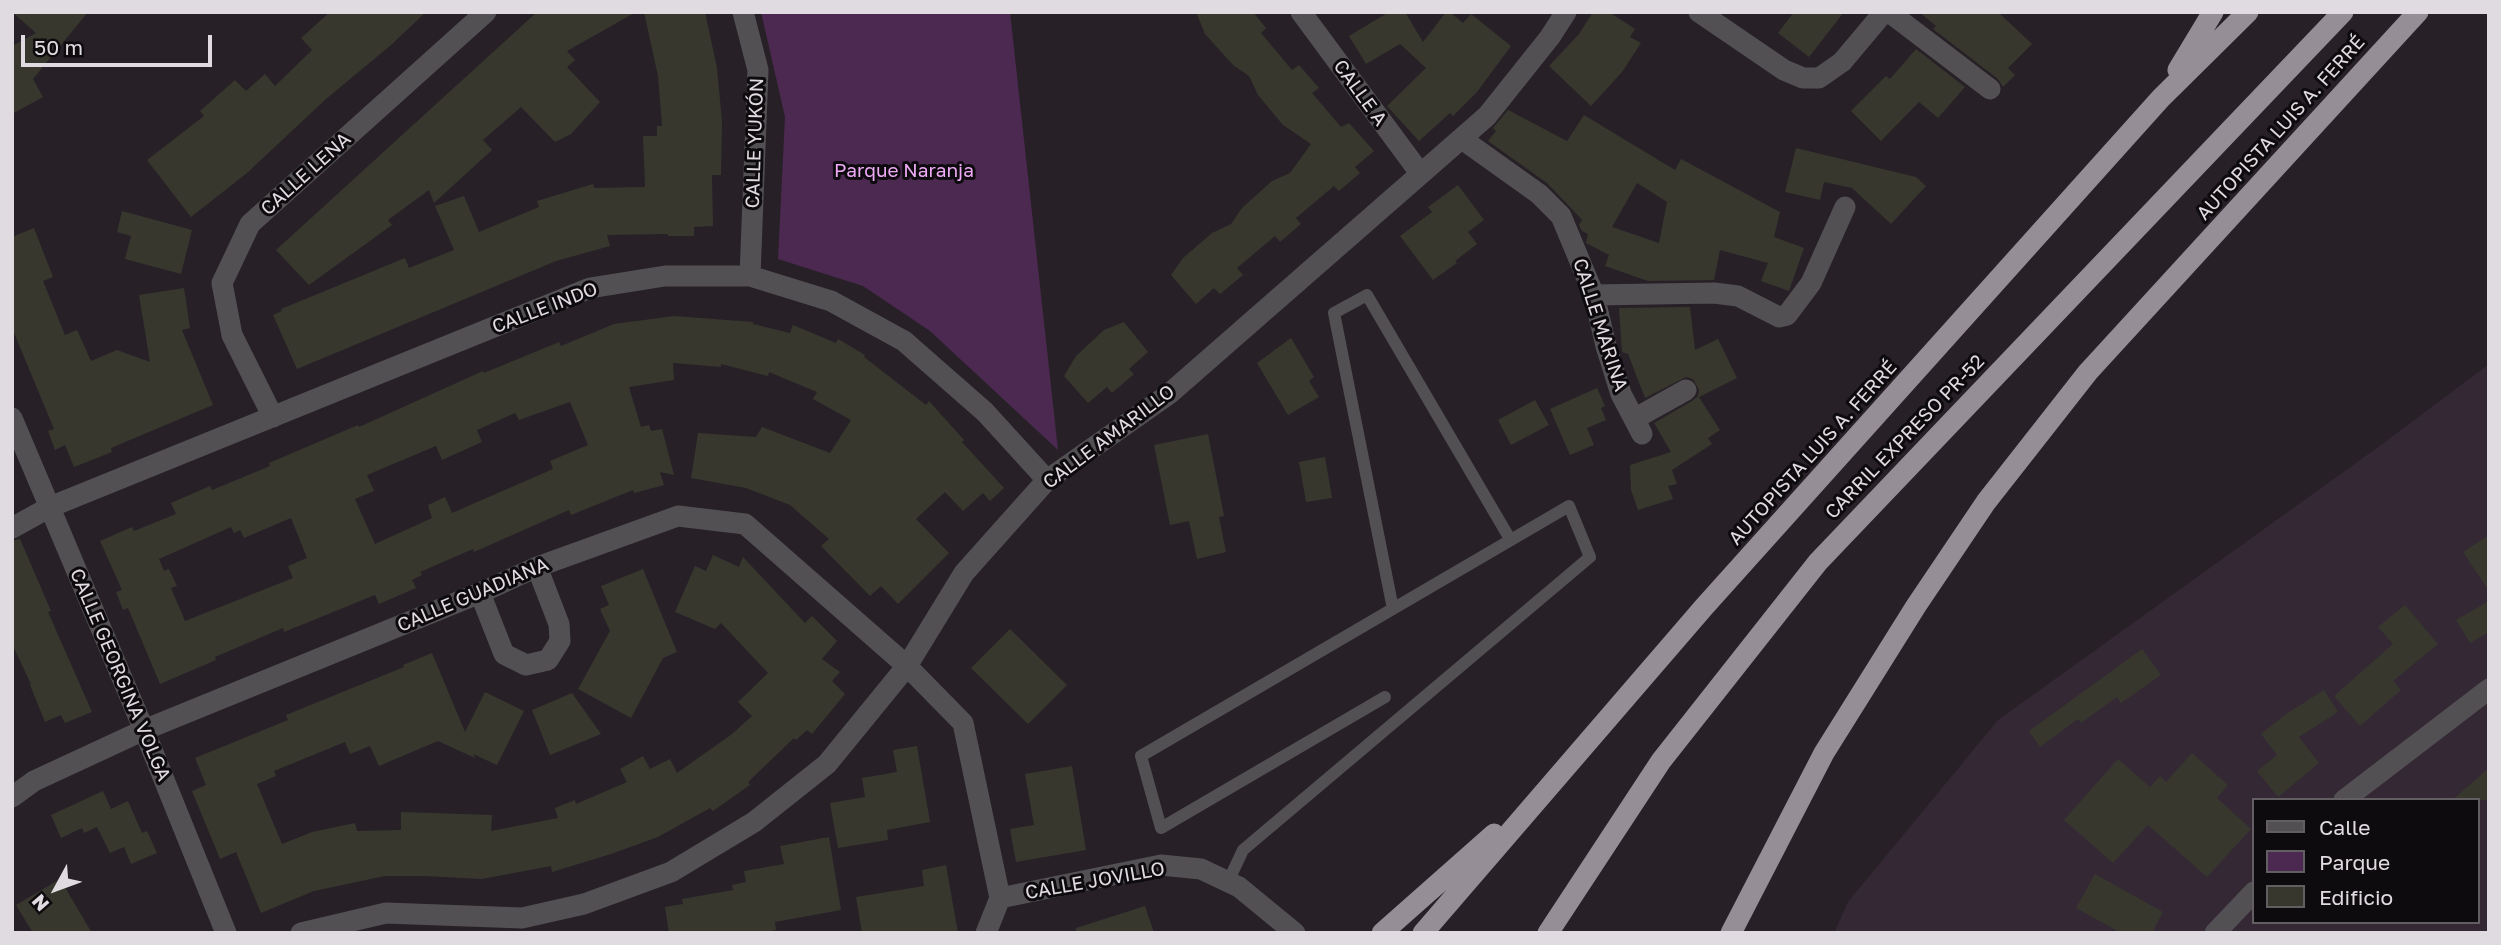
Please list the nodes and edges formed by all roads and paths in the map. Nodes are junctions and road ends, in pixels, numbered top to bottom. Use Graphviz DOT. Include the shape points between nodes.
graph roads {
  1 [pos="486,12"];
  2 [pos="743,12"];
  3 [pos="1301,12"];
  4 [pos="1566,12"];
  5 [pos="1699,12"];
  6 [pos="1887,12"];
  7 [pos="2213,12"];
  8 [pos="2248,12"];
  9 [pos="2343,12"];
  10 [pos="2417,14"];
  11 [pos="1990,89"];
  12 [pos="2161,98"];
  13 [pos="1462,139"];
  14 [pos="1420,173"];
  15 [pos="1845,206"];
  16 [pos="750,276"];
  17 [pos="1594,295"];
  18 [pos="1686,390"];
  19 [pos="272,417"];
  20 [pos="12,418"];
  21 [pos="1047,480"];
  22 [pos="50,507"];
  23 [pos="12,528"];
  24 [pos="1510,539"];
  25 [pos="537,566"];
  26 [pos="480,593"];
  27 [pos="1393,609"];
  28 [pos="907,666"];
  29 [pos="2489,689"];
  30 [pos="1385,697"];
  31 [pos="144,730"];
  32 [pos="1556,779"];
  33 [pos="12,797"];
  34 [pos="2347,798"];
  35 [pos="1227,882"];
  36 [pos="2252,894"];
  37 [pos="1000,898"];
  38 [pos="226,933"];
  39 [pos="301,933"];
  40 [pos="986,933"];
  41 [pos="1295,933"];
  42 [pos="1382,933"];
  43 [pos="1423,933"];
  44 [pos="1548,933"];
  45 [pos="1731,933"];
  46 [pos="2215,933"];
  1 -- 19 [label="street, CALLE LENA" via="250,224 222,283 232,335"];
  2 -- 16 [label="street, CALLE YUKÓN" via="758,70"];
  3 -- 14 [label="street, CALLE A"];
  4 -- 13 [label="street, CALLE AMARILLO" via="1487,116"];
  5 -- 6 [label="street" via="1803,78 1819,78 1842,62"];
  6 -- 11 [label="street"];
  7 -- 12 [label="highway"];
  8 -- 12 [label="highway, AUTOPISTA LUIS A. FERRÉ"];
  9 -- 44 [label="highway, CARRIL EXPRESO PR-52" via="1818,562 1661,761"];
  10 -- 45 [label="highway, AUTOPISTA LUIS A. FERRÉ" via="2088,372 1986,502 1824,753"];
  12 -- 32 [label="highway, AUTOPISTA LUIS A. FERRÉ" via="1704,607"];
  13 -- 14 [label="street, CALLE AMARILLO"];
  13 -- 17 [label="street, CALLE MARINA" via="1539,194 1561,216"];
  14 -- 21 [label="street, CALLE AMARILLO" via="1169,394"];
  15 -- 17 [label="street" via="1811,283 1787,315 1779,317 1738,296 1714,293"];
  16 -- 19 [label="street, CALLE INDO" via="665,276 590,288"];
  16 -- 21 [label="street, CALLE INDO" via="831,301 904,341 985,412"];
  17 -- 18 [label="street, CALLE MARINA" via="1621,394 1638,426"];
  19 -- 22 [label="street, CALLE INDO"];
  20 -- 22 [label="street, CALLE GEORGINA VOLGA"];
  21 -- 28 [label="street, CALLE AMARILLO" via="964,573"];
  22 -- 23 [label="street, CALLE INDO"];
  22 -- 31 [label="street, CALLE GEORGINA VOLGA"];
  24 -- 27 [label="lane"];
  24 -- 27 [label="lane" via="1367,295 1334,313"];
  24 -- 35 [label="lane" via="1569,506 1590,557 1243,850"];
  25 -- 26 [label="street, CALLE GUADIANA"];
  25 -- 26 [label="street" via="559,624 560,641 548,660 526,665 504,654"];
  25 -- 28 [label="street, CALLE GUADIANA" via="678,516 746,524"];
  26 -- 31 [label="street, CALLE GUADIANA"];
  27 -- 30 [label="lane" via="1141,756 1161,828"];
  28 -- 37 [label="street" via="963,723"];
  28 -- 39 [label="street, CALLE AMARILLO" via="827,764 754,822 671,872 584,904 522,918 386,913"];
  29 -- 34 [label="street"];
  31 -- 33 [label="street, CALLE GUADIANA" via="34,781"];
  31 -- 38 [label="street, CALLE GEORGINA VOLGA"];
  32 -- 42 [label="highway"];
  32 -- 43 [label="highway, AUTOPISTA LUIS A. FERRÉ"];
  35 -- 37 [label="street, CALLE JOVILLO" via="1201,869 1161,865"];
  35 -- 41 [label="street, CALLE JOVILLO"];
  36 -- 46 [label="street"];
  37 -- 40 [label="street"];
}
